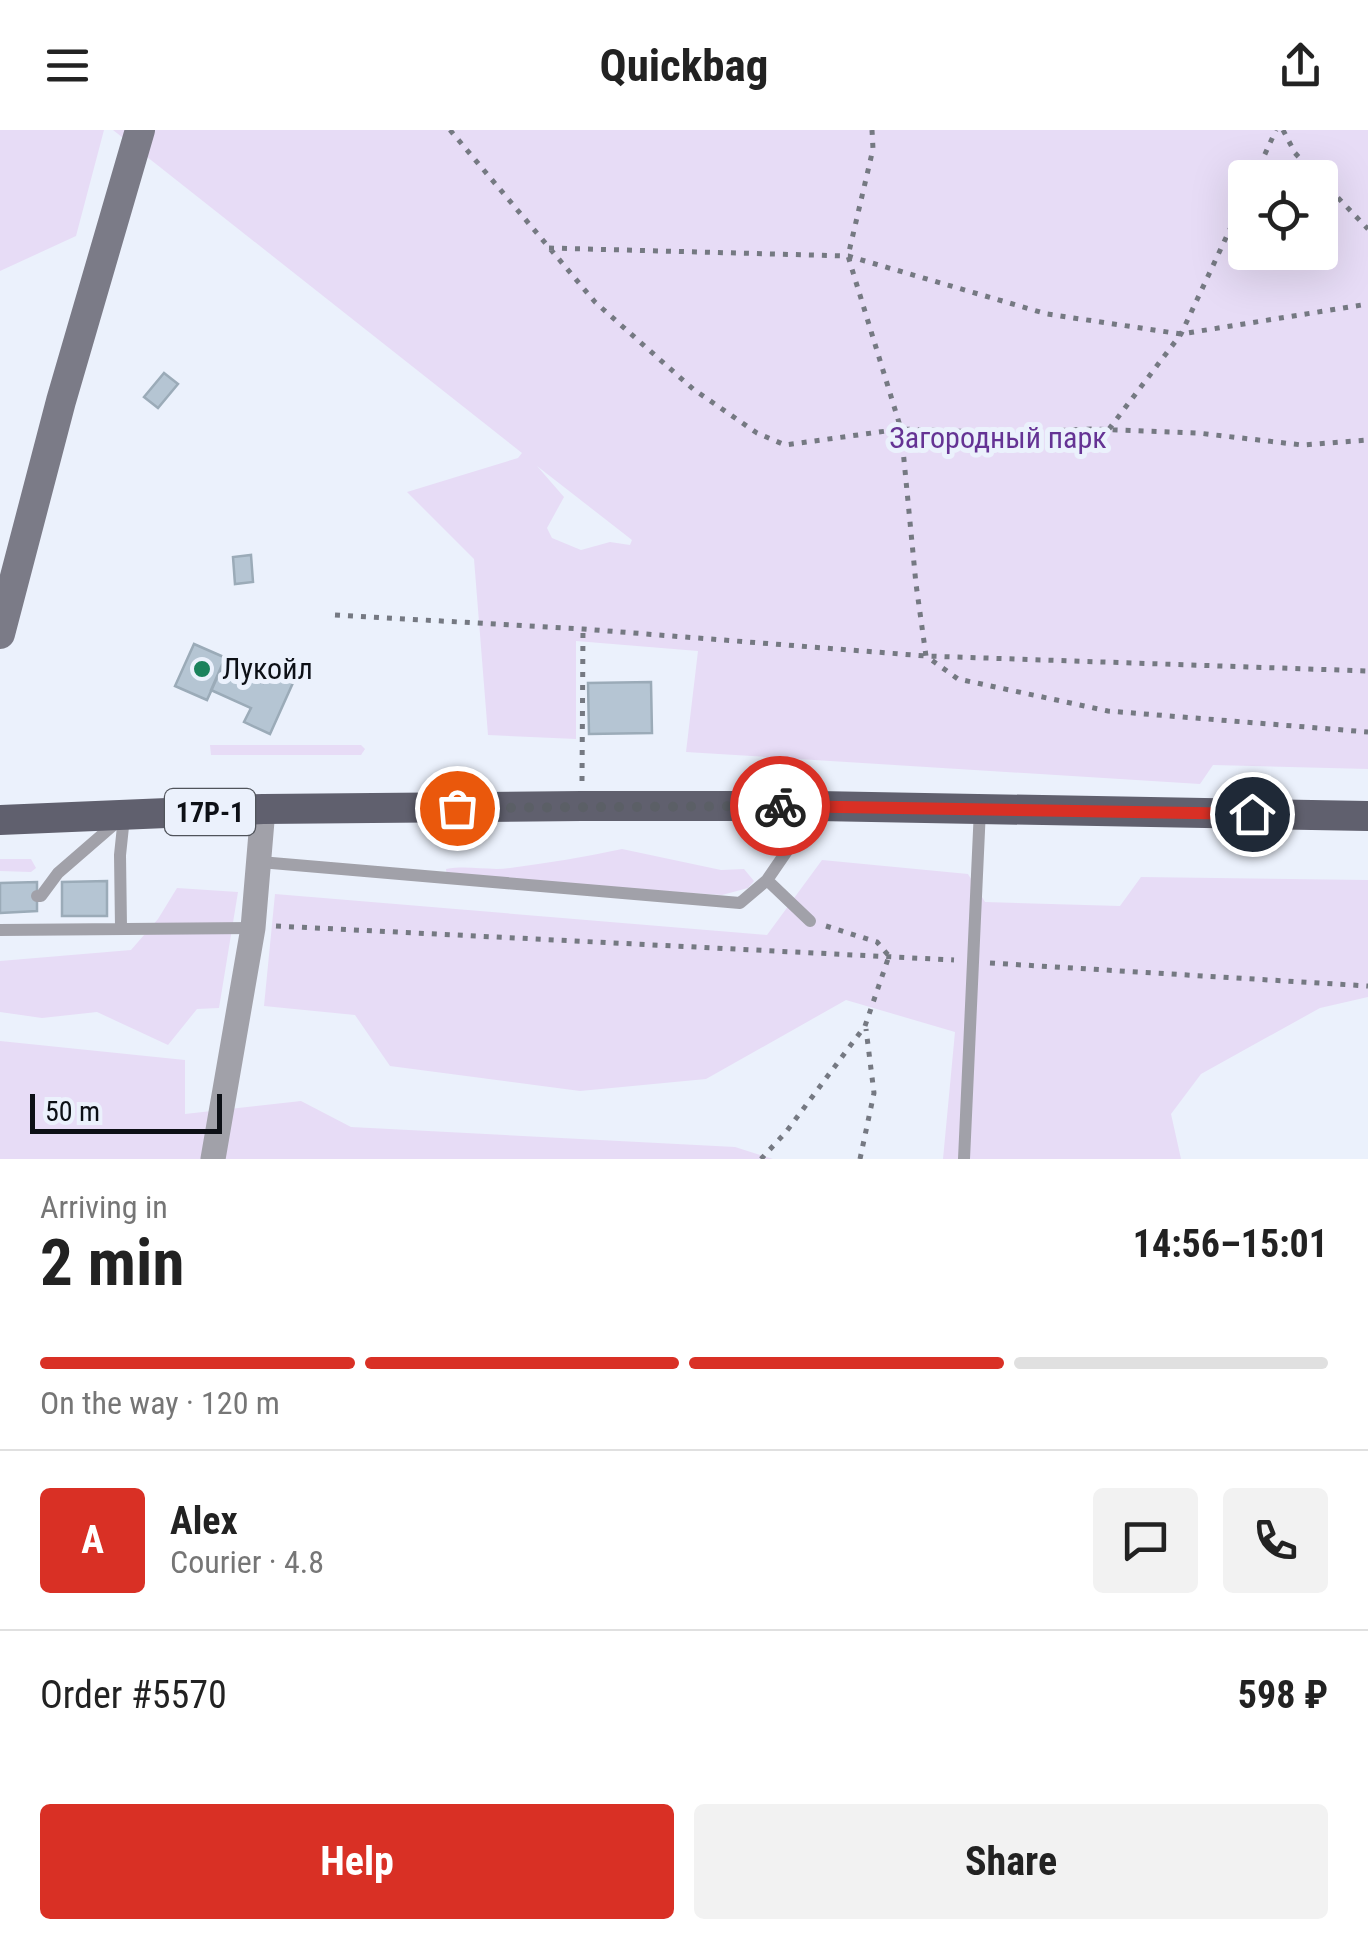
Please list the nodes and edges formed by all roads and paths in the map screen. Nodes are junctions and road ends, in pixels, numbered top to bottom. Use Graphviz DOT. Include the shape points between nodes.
graph roads {
  1 [pos="140,130"];
  2 [pos="450,130"];
  3 [pos="872,130"];
  4 [pos="1280,130"];
  5 [pos="1264,160"];
  6 [pos="1301,160"];
  7 [pos="1338,198"];
  8 [pos="1368,229"];
  9 [pos="1228,233"];
  10 [pos="549,248"];
  11 [pos="848,256"];
  12 [pos="1368,304"];
  13 [pos="1181,334"];
  14 [pos="901,430"];
  15 [pos="1109,430"];
  16 [pos="1368,440"];
  17 [pos="334,615"];
  18 [pos="583,630"];
  19 [pos="0,634"];
  20 [pos="926,656"];
  21 [pos="1368,671"];
  22 [pos="1368,732"];
  23 [pos="582,806"];
  24 [pos="818,806"];
  25 [pos="263,809"];
  26 [pos="980,809"];
  27 [pos="1,813"];
  28 [pos="124,816"];
  29 [pos="1368,816"];
  30 [pos="260,862"];
  31 [pos="767,880"];
  32 [pos="37,896"];
  33 [pos="810,920"];
  34 [pos="121,927"];
  35 [pos="253,928"];
  36 [pos="0,930"];
  37 [pos="890,956"];
  38 [pos="973,962"];
  39 [pos="1368,986"];
  40 [pos="865,1026"];
  41 [pos="213,1159"];
  42 [pos="761,1159"];
  43 [pos="860,1159"];
  44 [pos="964,1159"];
  1 -- 19 [label="main road"];
  2 -- 10 [label="path"];
  3 -- 11 [label="path"];
  4 -- 5 [label="path"];
  4 -- 6 [label="path"];
  7 -- 8 [label="path"];
  9 -- 13 [label="path"];
  10 -- 11 [label="path"];
  10 -- 14 [label="path" via="595,302 679,377 758,433 785,444"];
  11 -- 13 [label="path" via="1048,314"];
  11 -- 14 [label="path"];
  12 -- 13 [label="path"];
  13 -- 15 [label="path"];
  14 -- 15 [label="path"];
  14 -- 20 [label="path"];
  15 -- 16 [label="path" via="1302,445"];
  17 -- 18 [label="path"];
  18 -- 20 [label="path"];
  18 -- 23 [label="path"];
  20 -- 21 [label="path"];
  20 -- 22 [label="path" via="958,679 1108,711"];
  23 -- 24 [label="main road, 17Р-1"];
  23 -- 25 [label="main road, 17Р-1"];
  24 -- 26 [label="main road, 17Р-1"];
  24 -- 31 [label="lane"];
  25 -- 28 [label="main road, 17Р-1"];
  25 -- 30 [label="street"];
  26 -- 29 [label="main road, 17Р-1"];
  26 -- 38 [label="lane"];
  27 -- 28 [label="main road, 17Р-1"];
  28 -- 32 [label="lane"];
  28 -- 34 [label="lane"];
  30 -- 31 [label="lane" via="740,903"];
  30 -- 35 [label="street"];
  31 -- 33 [label="lane"];
  33 -- 37 [label="path" via="877,942"];
  34 -- 35 [label="lane"];
  34 -- 36 [label="lane"];
  35 -- 37 [label="path"];
  35 -- 41 [label="street"];
  37 -- 38 [label="path"];
  37 -- 40 [label="path"];
  38 -- 39 [label="path"];
  38 -- 44 [label="lane"];
  40 -- 42 [label="path"];
  40 -- 43 [label="path" via="874,1093"];
}
